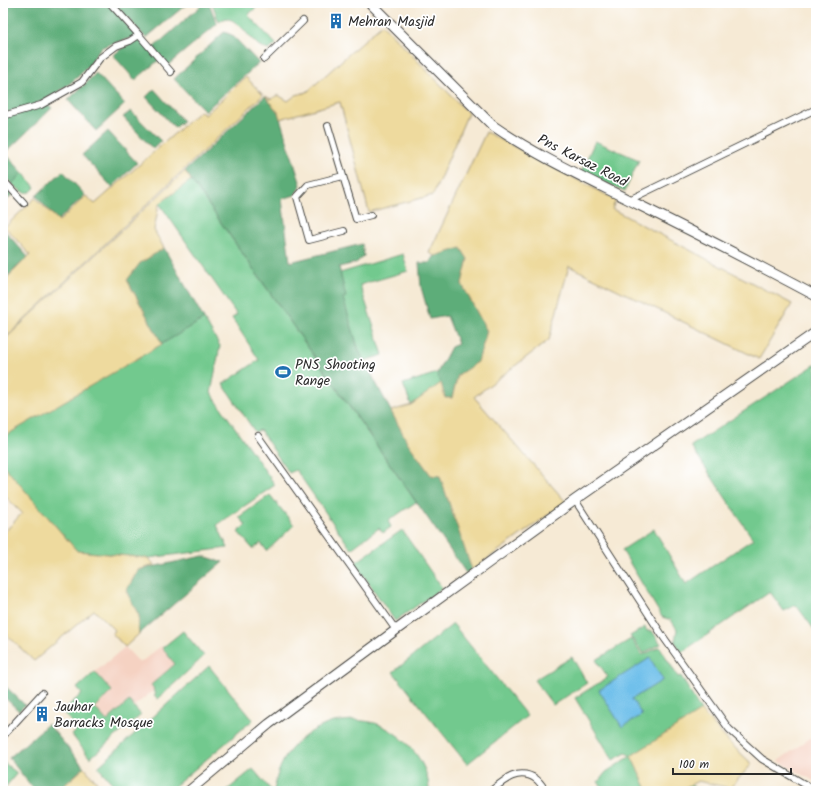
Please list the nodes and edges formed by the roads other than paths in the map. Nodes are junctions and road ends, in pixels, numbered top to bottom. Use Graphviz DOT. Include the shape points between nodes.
graph roads {
  1 [pos="110,3"];
  2 [pos="371,3"];
  3 [pos="303,21"];
  4 [pos="139,36"];
  5 [pos="264,59"];
  6 [pos="170,72"];
  7 [pos="816,108"];
  8 [pos="3,116"];
  9 [pos="328,126"];
  10 [pos="343,176"];
  11 [pos="3,180"];
  12 [pos="629,200"];
  13 [pos="24,203"];
  14 [pos="371,215"];
  15 [pos="344,231"];
  16 [pos="816,296"];
  17 [pos="816,332"];
  18 [pos="258,436"];
  19 [pos="575,500"];
  20 [pos="396,630"];
  21 [pos="42,693"];
  22 [pos="3,736"];
  23 [pos="816,790"];
  24 [pos="189,791"];
  25 [pos="491,791"];
  26 [pos="546,791"];
  1 -- 4 [label="street"];
  2 -- 12 [label="street, Pns Karsaz Road" via="492,125 558,164"];
  3 -- 5 [label="street"];
  4 -- 6 [label="street"];
  4 -- 8 [label="street" via="116,46 100,58 82,82 41,105"];
  7 -- 12 [label="street"];
  9 -- 10 [label="street"];
  10 -- 14 [label="street" via="356,219"];
  10 -- 15 [label="street" via="308,185 297,197 310,240"];
  11 -- 13 [label="street"];
  12 -- 16 [label="street, Pns Karsaz Road"];
  17 -- 19 [label="street"];
  18 -- 20 [label="street"];
  19 -- 20 [label="street"];
  19 -- 23 [label="street" via="662,635 729,729 762,759"];
  20 -- 24 [label="street" via="269,724"];
  21 -- 22 [label="street"];
  25 -- 26 [label="street" via="510,776 525,774 537,779"];
}
